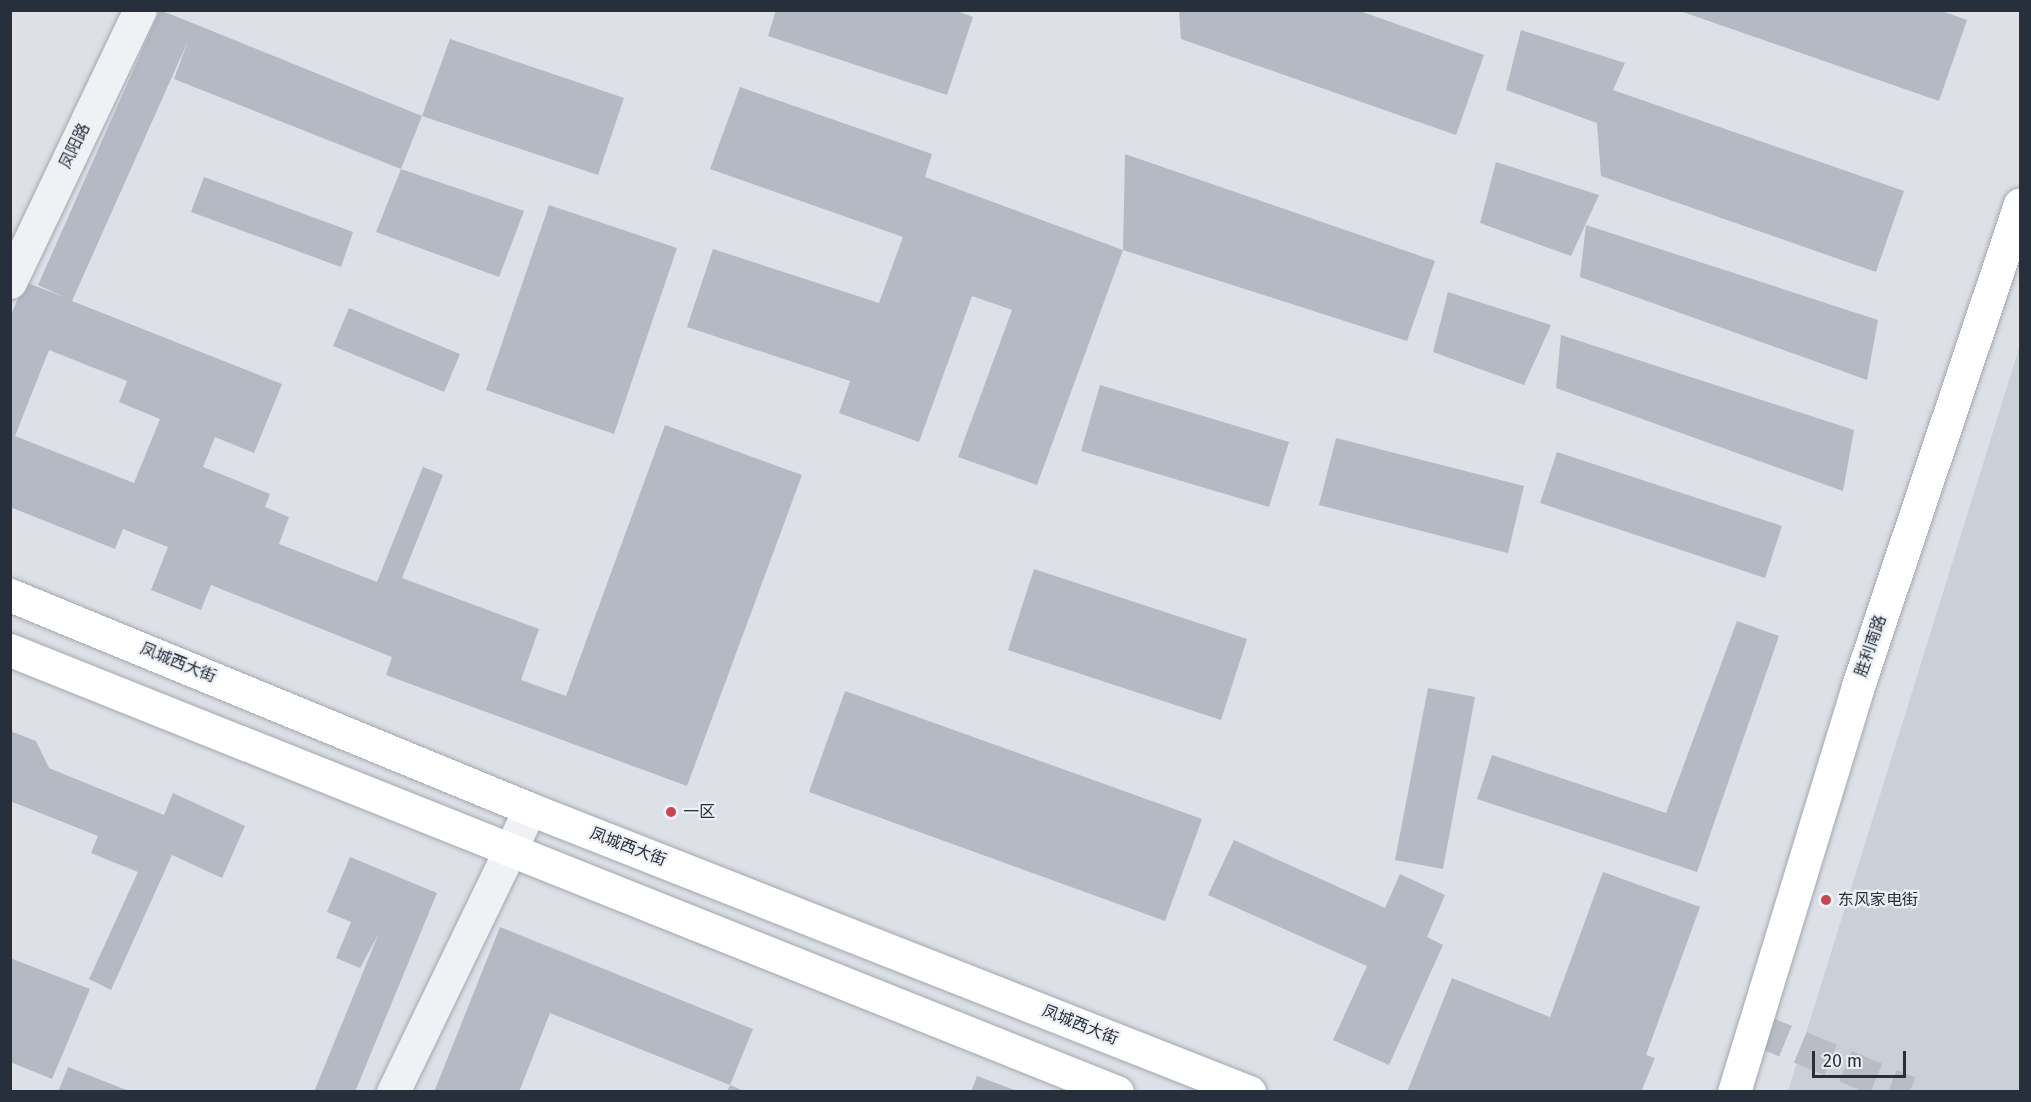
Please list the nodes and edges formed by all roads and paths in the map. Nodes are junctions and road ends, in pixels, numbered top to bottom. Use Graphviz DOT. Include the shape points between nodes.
graph roads {
  1 [pos="140,10"];
  2 [pos="2020,204"];
  3 [pos="10,282"];
  4 [pos="10,595"];
  5 [pos="10,650"];
  6 [pos="530,809"];
  7 [pos="510,849"];
  8 [pos="393,1092"];
  9 [pos="1118,1092"];
  10 [pos="1249,1092"];
  11 [pos="1734,1092"];
  1 -- 3 [label="street, 凤阳路"];
  2 -- 11 [label="main road, 胜利南路" via="1858,686"];
  4 -- 6 [label="main road, 凤城西大街"];
  5 -- 7 [label="main road"];
  6 -- 7 [label="street"];
  6 -- 10 [label="main road, 凤城西大街"];
  7 -- 8 [label="street"];
  7 -- 9 [label="main road"];
}
